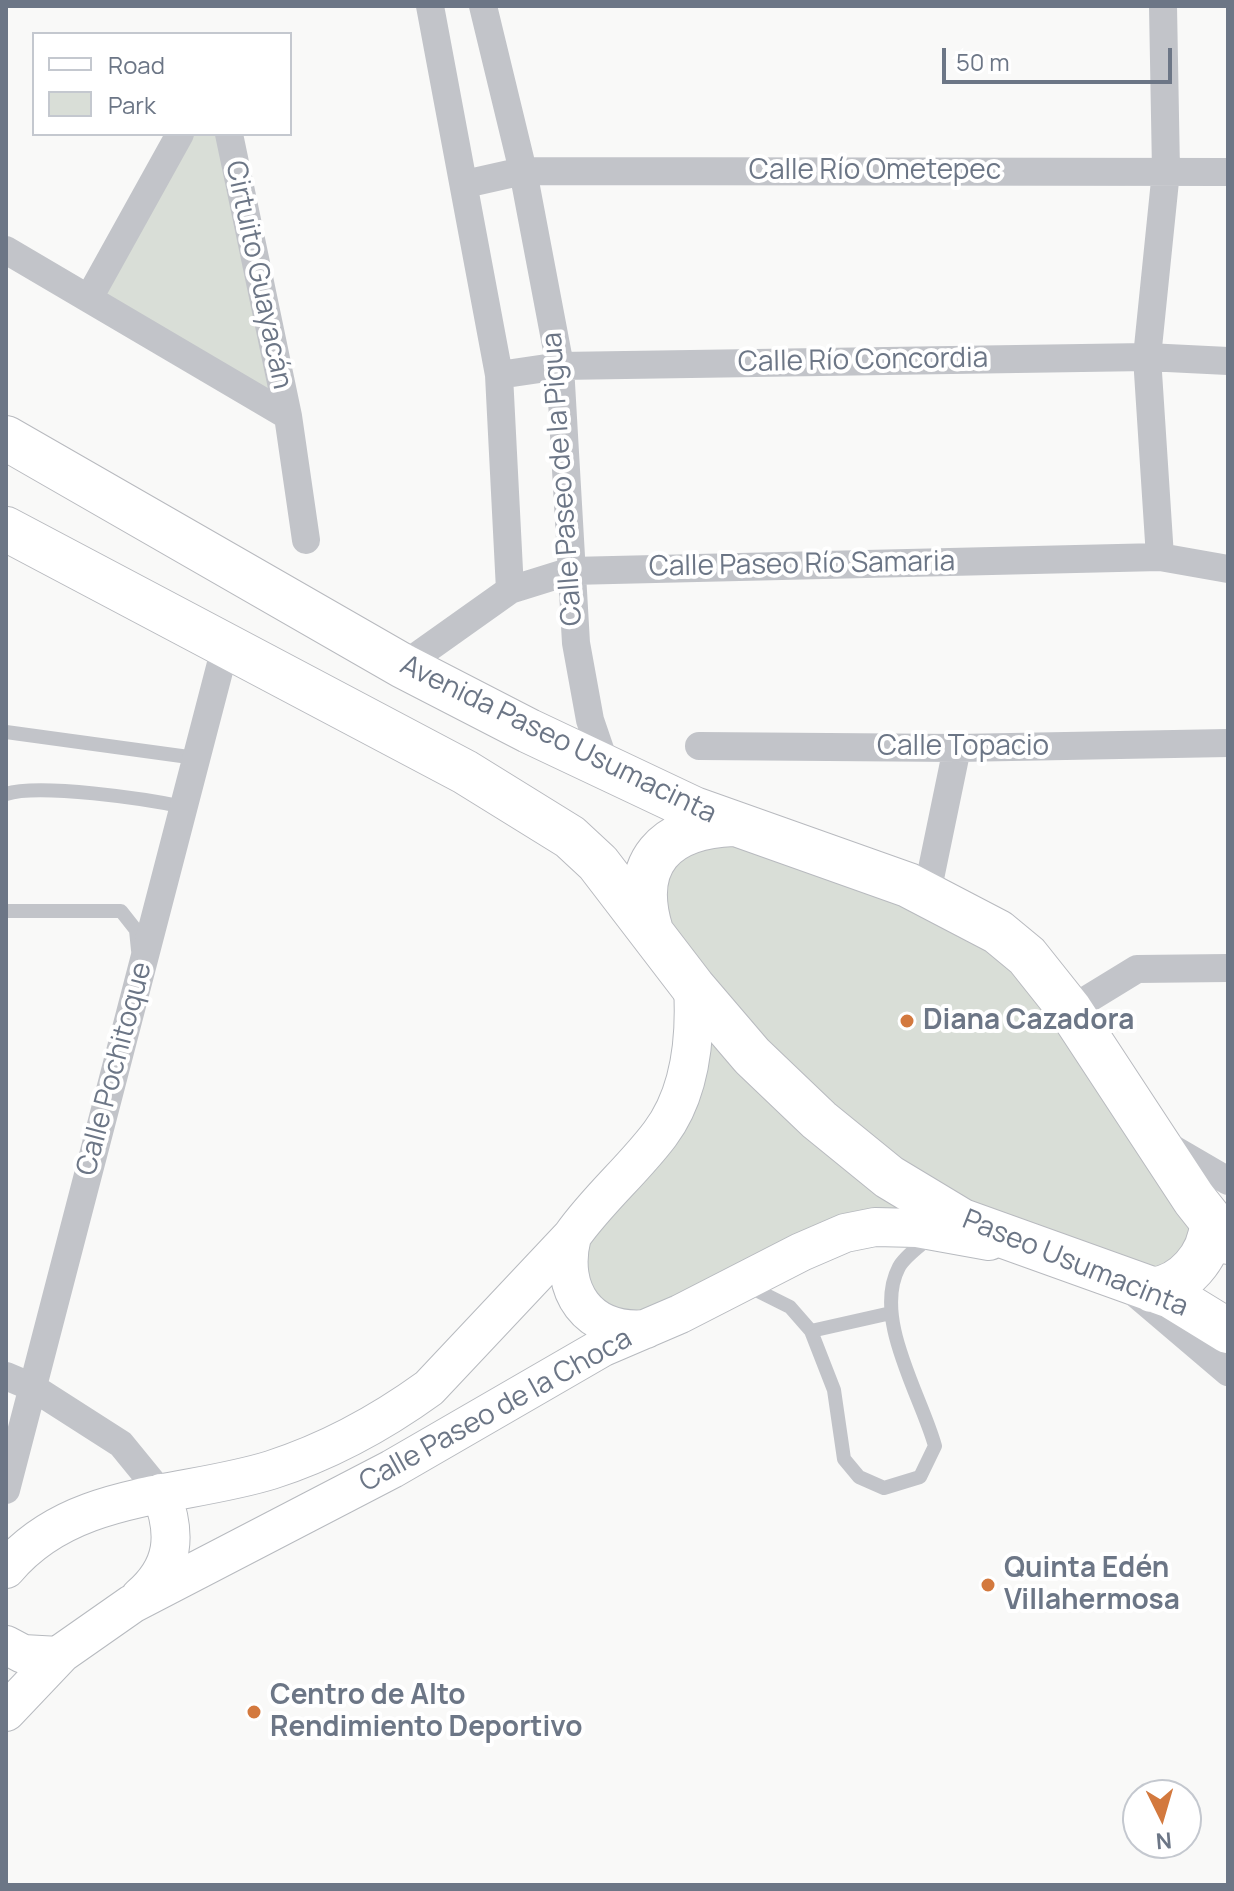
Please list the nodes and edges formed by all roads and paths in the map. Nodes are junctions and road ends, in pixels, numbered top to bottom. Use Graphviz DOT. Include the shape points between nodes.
graph roads {
  1 [pos="430,6"];
  2 [pos="483,6"];
  3 [pos="1163,6"];
  4 [pos="179,136"];
  5 [pos="229,136"];
  6 [pos="523,171"];
  7 [pos="1166,171"];
  8 [pos="1228,172"];
  9 [pos="465,184"];
  10 [pos="6,250"];
  11 [pos="89,298"];
  12 [pos="1147,357"];
  13 [pos="1228,361"];
  14 [pos="560,366"];
  15 [pos="499,375"];
  16 [pos="288,416"];
  17 [pos="6,438"];
  18 [pos="6,529"];
  19 [pos="306,540"];
  20 [pos="1160,557"];
  21 [pos="1228,569"];
  22 [pos="571,571"];
  23 [pos="510,590"];
  24 [pos="225,648"];
  25 [pos="403,666"];
  26 [pos="6,732"];
  27 [pos="1228,743"];
  28 [pos="699,746"];
  29 [pos="957,748"];
  30 [pos="196,758"];
  31 [pos="605,764"];
  32 [pos="6,794"];
  33 [pos="184,807"];
  34 [pos="733,824"];
  35 [pos="927,893"];
  36 [pos="6,911"];
  37 [pos="651,933"];
  38 [pos="1228,968"];
  39 [pos="140,972"];
  40 [pos="700,996"];
  41 [pos="1070,1010"];
  42 [pos="1155,1138"];
  43 [pos="1228,1181"];
  44 [pos="936,1231"];
  45 [pos="1220,1233"];
  46 [pos="572,1236"];
  47 [pos="1030,1248"];
  48 [pos="742,1284"];
  49 [pos="1135,1284"];
  50 [pos="891,1313"];
  51 [pos="646,1329"];
  52 [pos="811,1331"];
  53 [pos="1228,1331"];
  54 [pos="1228,1372"];
  55 [pos="19,1382"];
  56 [pos="6,1490"];
  57 [pos="161,1493"];
  58 [pos="6,1569"];
  59 [pos="132,1604"];
  60 [pos="6,1645"];
  61 [pos="59,1656"];
  62 [pos="8,1702"];
  1 -- 9 [label="street, Calle Paseo de la Pigua"];
  2 -- 6 [label="street, Calle Paseo de la Pigua"];
  3 -- 7 [label="street"];
  4 -- 11 [label="street"];
  5 -- 16 [label="street, Cirtuito Guayacán"];
  6 -- 7 [label="street, Calle Río Ometepec"];
  6 -- 9 [label="street, Calle Río Ometepec"];
  6 -- 14 [label="street, Calle Paseo de la Pigua"];
  7 -- 8 [label="street, Calle Río Ometepec"];
  7 -- 12 [label="street"];
  9 -- 15 [label="street, Calle Paseo de la Pigua"];
  10 -- 11 [label="street, Cirtuito Guayacán"];
  11 -- 16 [label="street, Cirtuito Guayacán"];
  12 -- 13 [label="street, Calle Río Concordia"];
  12 -- 14 [label="street, Calle Río Concordia"];
  12 -- 20 [label="street"];
  14 -- 15 [label="street, Calle Río Concordia"];
  14 -- 22 [label="street, Calle Paseo de la Pigua"];
  15 -- 23 [label="street, Calle Paseo de la Pigua"];
  16 -- 19 [label="street, Cirtuito Guayacán"];
  17 -- 25 [label="main road, Avenida Paseo Usumacinta"];
  18 -- 24 [label="main road"];
  20 -- 21 [label="street, Calle Paseo Río Samaria"];
  20 -- 22 [label="street, Calle Paseo Río Samaria"];
  22 -- 23 [label="street, Calle Paseo Río Samaria"];
  22 -- 31 [label="street, Calle Paseo de la Pigua" via="576,643 590,720"];
  23 -- 25 [label="street, Calle Paseo Río Samaria"];
  24 -- 30 [label="street, Calle Pochitoque"];
  24 -- 37 [label="main road" via="465,772 558,829 598,863"];
  25 -- 31 [label="main road, Avenida Paseo Usumacinta"];
  26 -- 30 [label="lane"];
  27 -- 29 [label="street, Calle Topacio"];
  28 -- 29 [label="street, Calle Topacio"];
  29 -- 35 [label="street"];
  30 -- 33 [label="street, Calle Pochitoque"];
  31 -- 34 [label="main road, Avenida Paseo Usumacinta" via="667,798"];
  32 -- 33 [label="lane" via="58,792"];
  33 -- 39 [label="street, Calle Pochitoque"];
  34 -- 35 [label="main road, Avenida Paseo Usumacinta"];
  34 -- 37 [label="main road" via="690,830 656,853 646,885"];
  35 -- 41 [label="main road, Avenida Paseo Usumacinta" via="1015,944"];
  36 -- 39 [label="lane" via="121,911 136,930"];
  37 -- 40 [label="main road"];
  38 -- 41 [label="street" via="1137,969"];
  39 -- 55 [label="street, Calle Pochitoque"];
  40 -- 46 [label="street, Calle Paseo de la Choca" via="686,1080 670,1117"];
  40 -- 47 [label="main road, Paseo Usumacinta" via="752,1056 889,1177 962,1221"];
  41 -- 42 [label="main road, Avenida Paseo Usumacinta"];
  42 -- 43 [label="street"];
  42 -- 45 [label="main road, Avenida Paseo Usumacinta"];
  44 -- 47 [label="street, Calle Paseo de la Choca"];
  44 -- 48 [label="street, Calle Paseo de la Choca" via="896,1227 845,1233"];
  44 -- 50 [label="lane" via="900,1264 890,1288"];
  45 -- 49 [label="main road" via="1177,1284"];
  46 -- 51 [label="street" via="570,1275 586,1310 613,1329"];
  46 -- 57 [label="street, Calle Paseo de la Choca" via="453,1365 404,1406 304,1458"];
  47 -- 49 [label="main road, Paseo Usumacinta"];
  48 -- 51 [label="street, Calle Paseo de la Choca"];
  48 -- 52 [label="lane" via="790,1307"];
  49 -- 53 [label="main road, Paseo Usumacinta" via="1186,1304"];
  49 -- 54 [label="street"];
  50 -- 52 [label="lane"];
  50 -- 52 [label="lane" via="935,1446 920,1477 884,1488 859,1477 844,1459 834,1390"];
  51 -- 59 [label="street, Calle Paseo de la Choca" via="603,1347 392,1469"];
  55 -- 56 [label="street, Calle Pochitoque"];
  55 -- 57 [label="street" via="121,1444"];
  57 -- 58 [label="street, Calle Paseo de la Choca" via="103,1507 61,1525 30,1544"];
  57 -- 59 [label="street" via="171,1523 170,1558 154,1584"];
  59 -- 61 [label="street, Calle Paseo de la Choca"];
  60 -- 61 [label="street" via="23,1654"];
  61 -- 62 [label="street, Calle Paseo de la Choca"];
}
